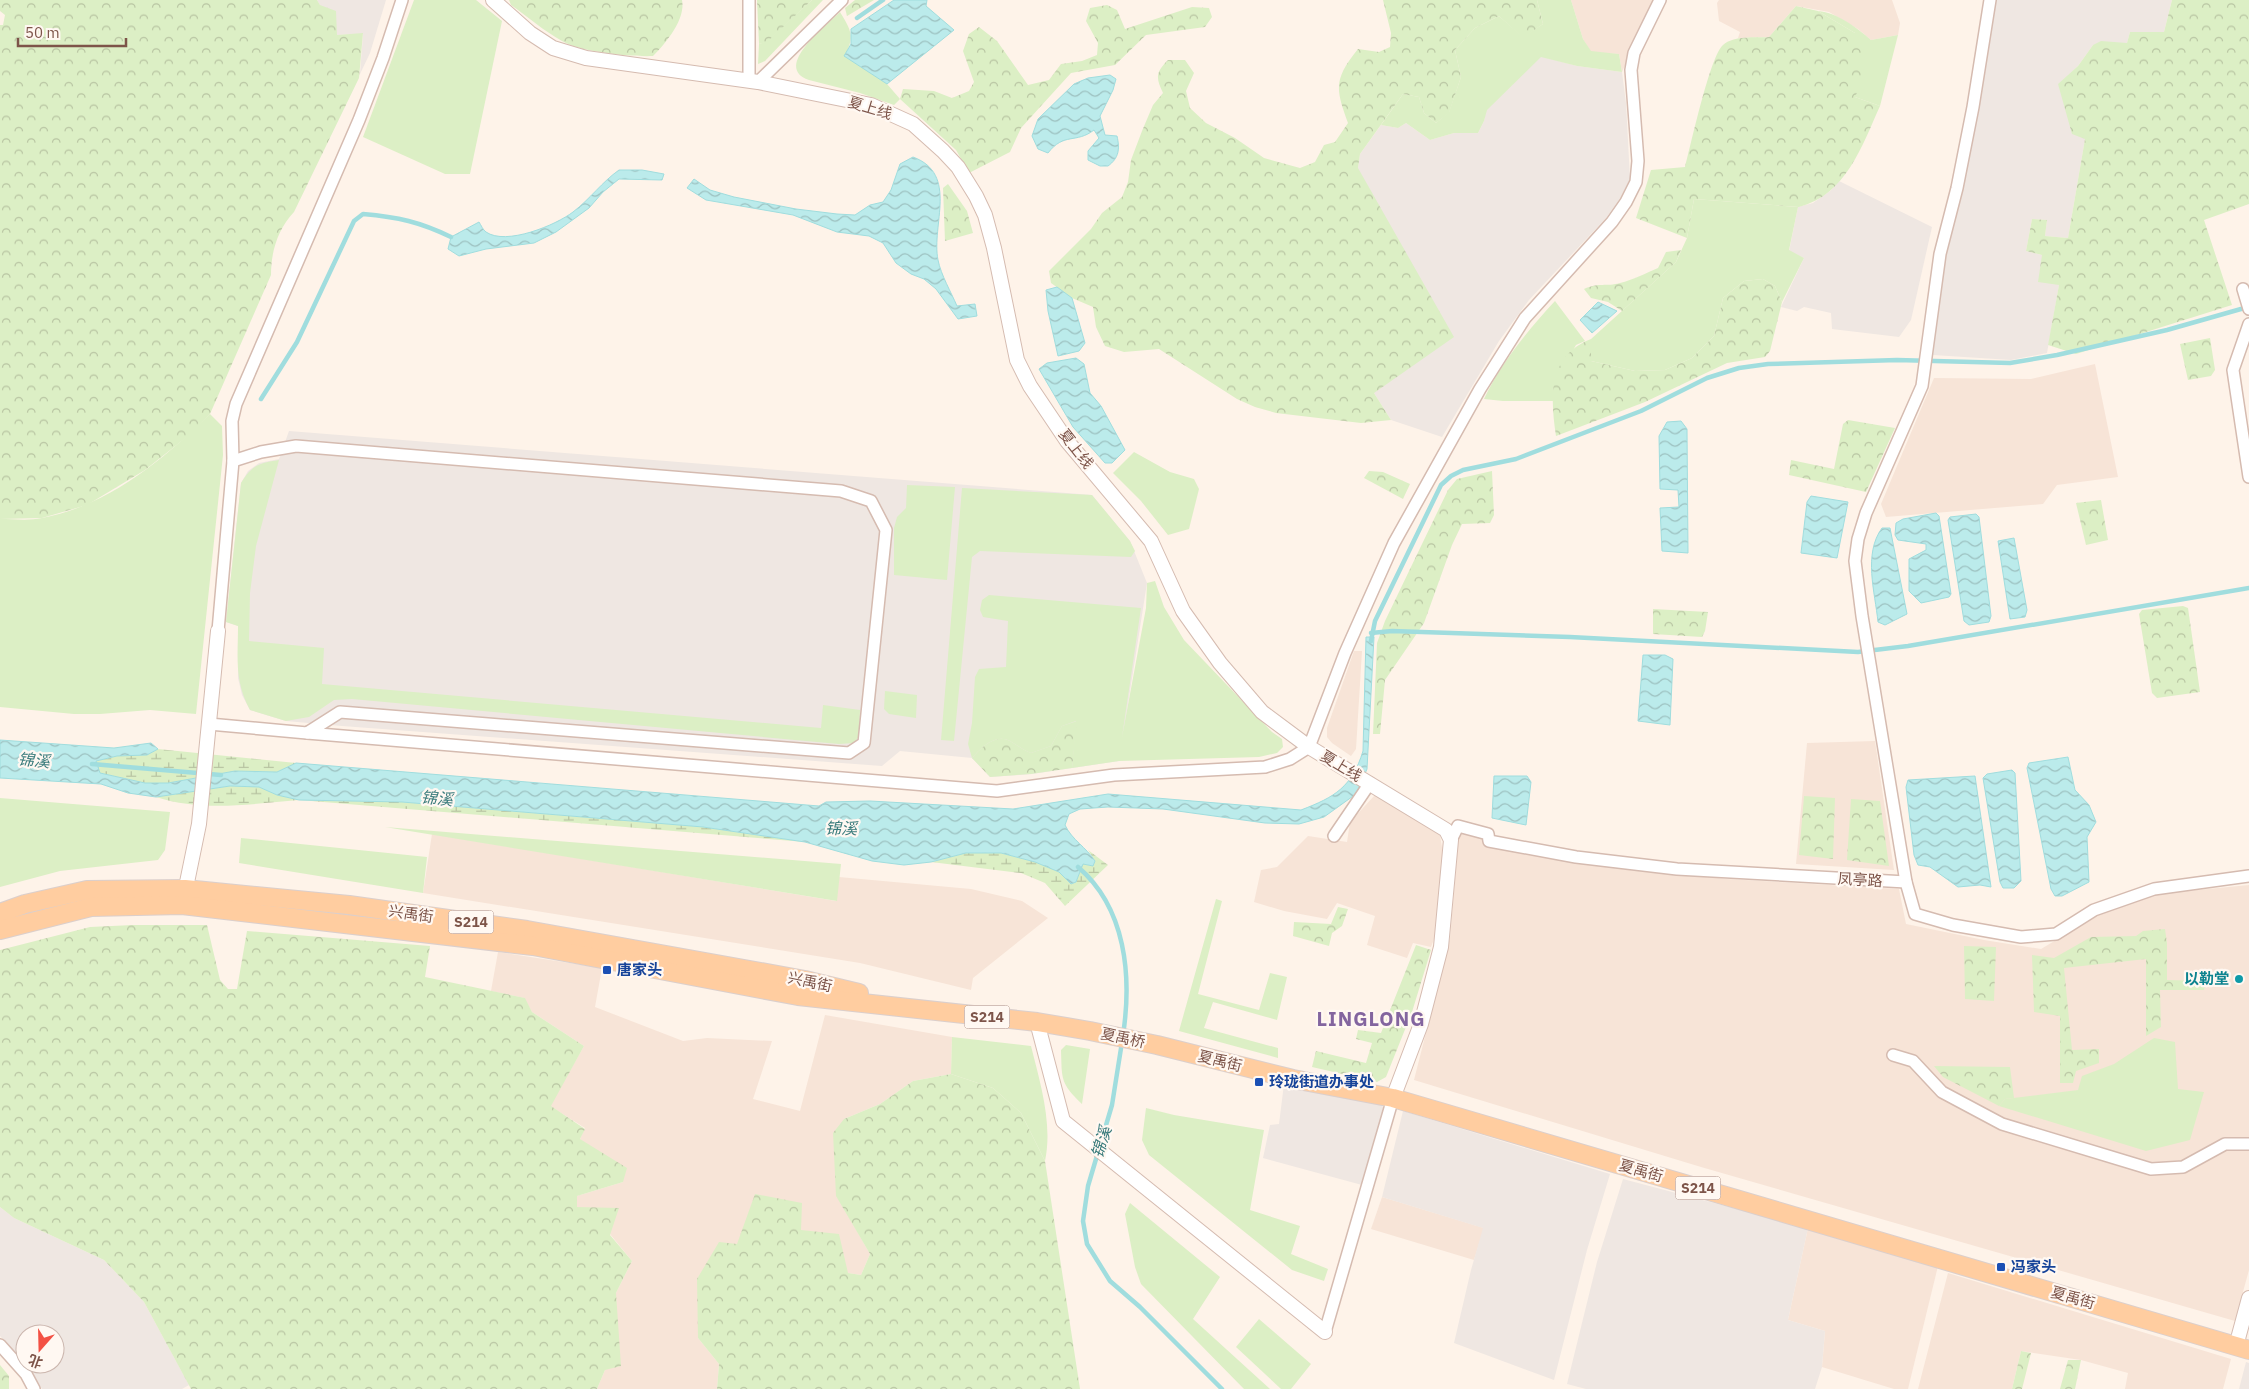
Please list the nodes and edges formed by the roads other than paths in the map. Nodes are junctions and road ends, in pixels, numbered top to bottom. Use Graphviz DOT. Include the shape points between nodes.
graph roads {
  1 [pos="402,0"];
  2 [pos="493,0"];
  3 [pos="749,0"];
  4 [pos="842,0"];
  5 [pos="1660,0"];
  6 [pos="1990,0"];
  7 [pos="754,82"];
  8 [pos="2243,290"];
  9 [pos="2249,309"];
  10 [pos="2249,324"];
  11 [pos="232,461"];
  12 [pos="2249,477"];
  13 [pos="218,631"];
  14 [pos="209,731"];
  15 [pos="307,734"];
  16 [pos="1308,747"];
  17 [pos="1370,783"];
  18 [pos="1334,836"];
  19 [pos="1451,840"];
  20 [pos="2249,876"];
  21 [pos="1906,882"];
  22 [pos="184,897"];
  23 [pos="0,913"];
  24 [pos="0,930"];
  25 [pos="1037,1022"];
  26 [pos="1157,1045"];
  27 [pos="1893,1055"];
  28 [pos="1394,1098"];
  29 [pos="2249,1144"];
  30 [pos="2249,1298"];
  31 [pos="1325,1332"];
  32 [pos="0,1345"];
  33 [pos="2242,1348"];
  34 [pos="34,1389"];
  1 -- 11 [label="street" via="359,120 236,404 232,421"];
  2 -- 7 [label="street, 夏上线" via="530,33 554,48 586,58"];
  3 -- 7 [label="street"];
  4 -- 7 [label="street"];
  5 -- 16 [label="street" via="1634,53 1631,70 1638,161 1636,182 1612,222 1525,318 1480,389 1394,544 1345,653"];
  6 -- 21 [label="street" via="1972,116 1940,254 1922,386 1866,514 1855,561"];
  7 -- 16 [label="street, 夏上线" via="871,105 894,114 913,124 958,167 985,215 1017,360 1030,386 1068,441 1151,541 1183,611 1220,663 1262,712"];
  8 -- 9 [label="street"];
  10 -- 12 [label="street" via="2233,370"];
  11 -- 13 [label="street"];
  11 -- 15 [label="street" via="296,446 841,492 871,501 886,530 864,743 848,753 340,712"];
  13 -- 14 [label="street"];
  14 -- 15 [label="street"];
  14 -- 22 [label="street" via="201,810"];
  15 -- 16 [label="street" via="997,791 1114,775 1265,767 1290,759"];
  16 -- 17 [label="street, 夏上线"];
  17 -- 18 [label="street"];
  17 -- 19 [label="street, 夏上线" via="1446,830"];
  19 -- 21 [label="street, 凤亭路" via="1458,826 1488,834 1489,842 1576,857 1677,869"];
  19 -- 28 [label="street" via="1441,947 1421,1024"];
  20 -- 21 [label="street" via="2154,889 2094,910 2056,934 2021,937 1953,925 1915,914"];
  22 -- 23 [label="main road, 兴禹街 / S214" via="87,890"];
  22 -- 24 [label="main road, 兴禹街 / S214" via="91,907"];
  22 -- 25 [label="main road, 兴禹街 / S214" via="533,946 798,996"];
  25 -- 26 [label="main road, 夏禹桥 / S214"];
  25 -- 31 [label="street" via="1063,1121"];
  26 -- 28 [label="main road, 夏禹街 / S214" via="1294,1079"];
  27 -- 29 [label="street" via="1913,1061 1942,1092 2002,1124 2151,1169 2183,1167 2225,1144"];
  28 -- 31 [label="street"];
  28 -- 33 [label="main road, 夏禹街 / S214"];
  30 -- 33 [label="street"];
  32 -- 34 [label="street" via="26,1374"];
}
